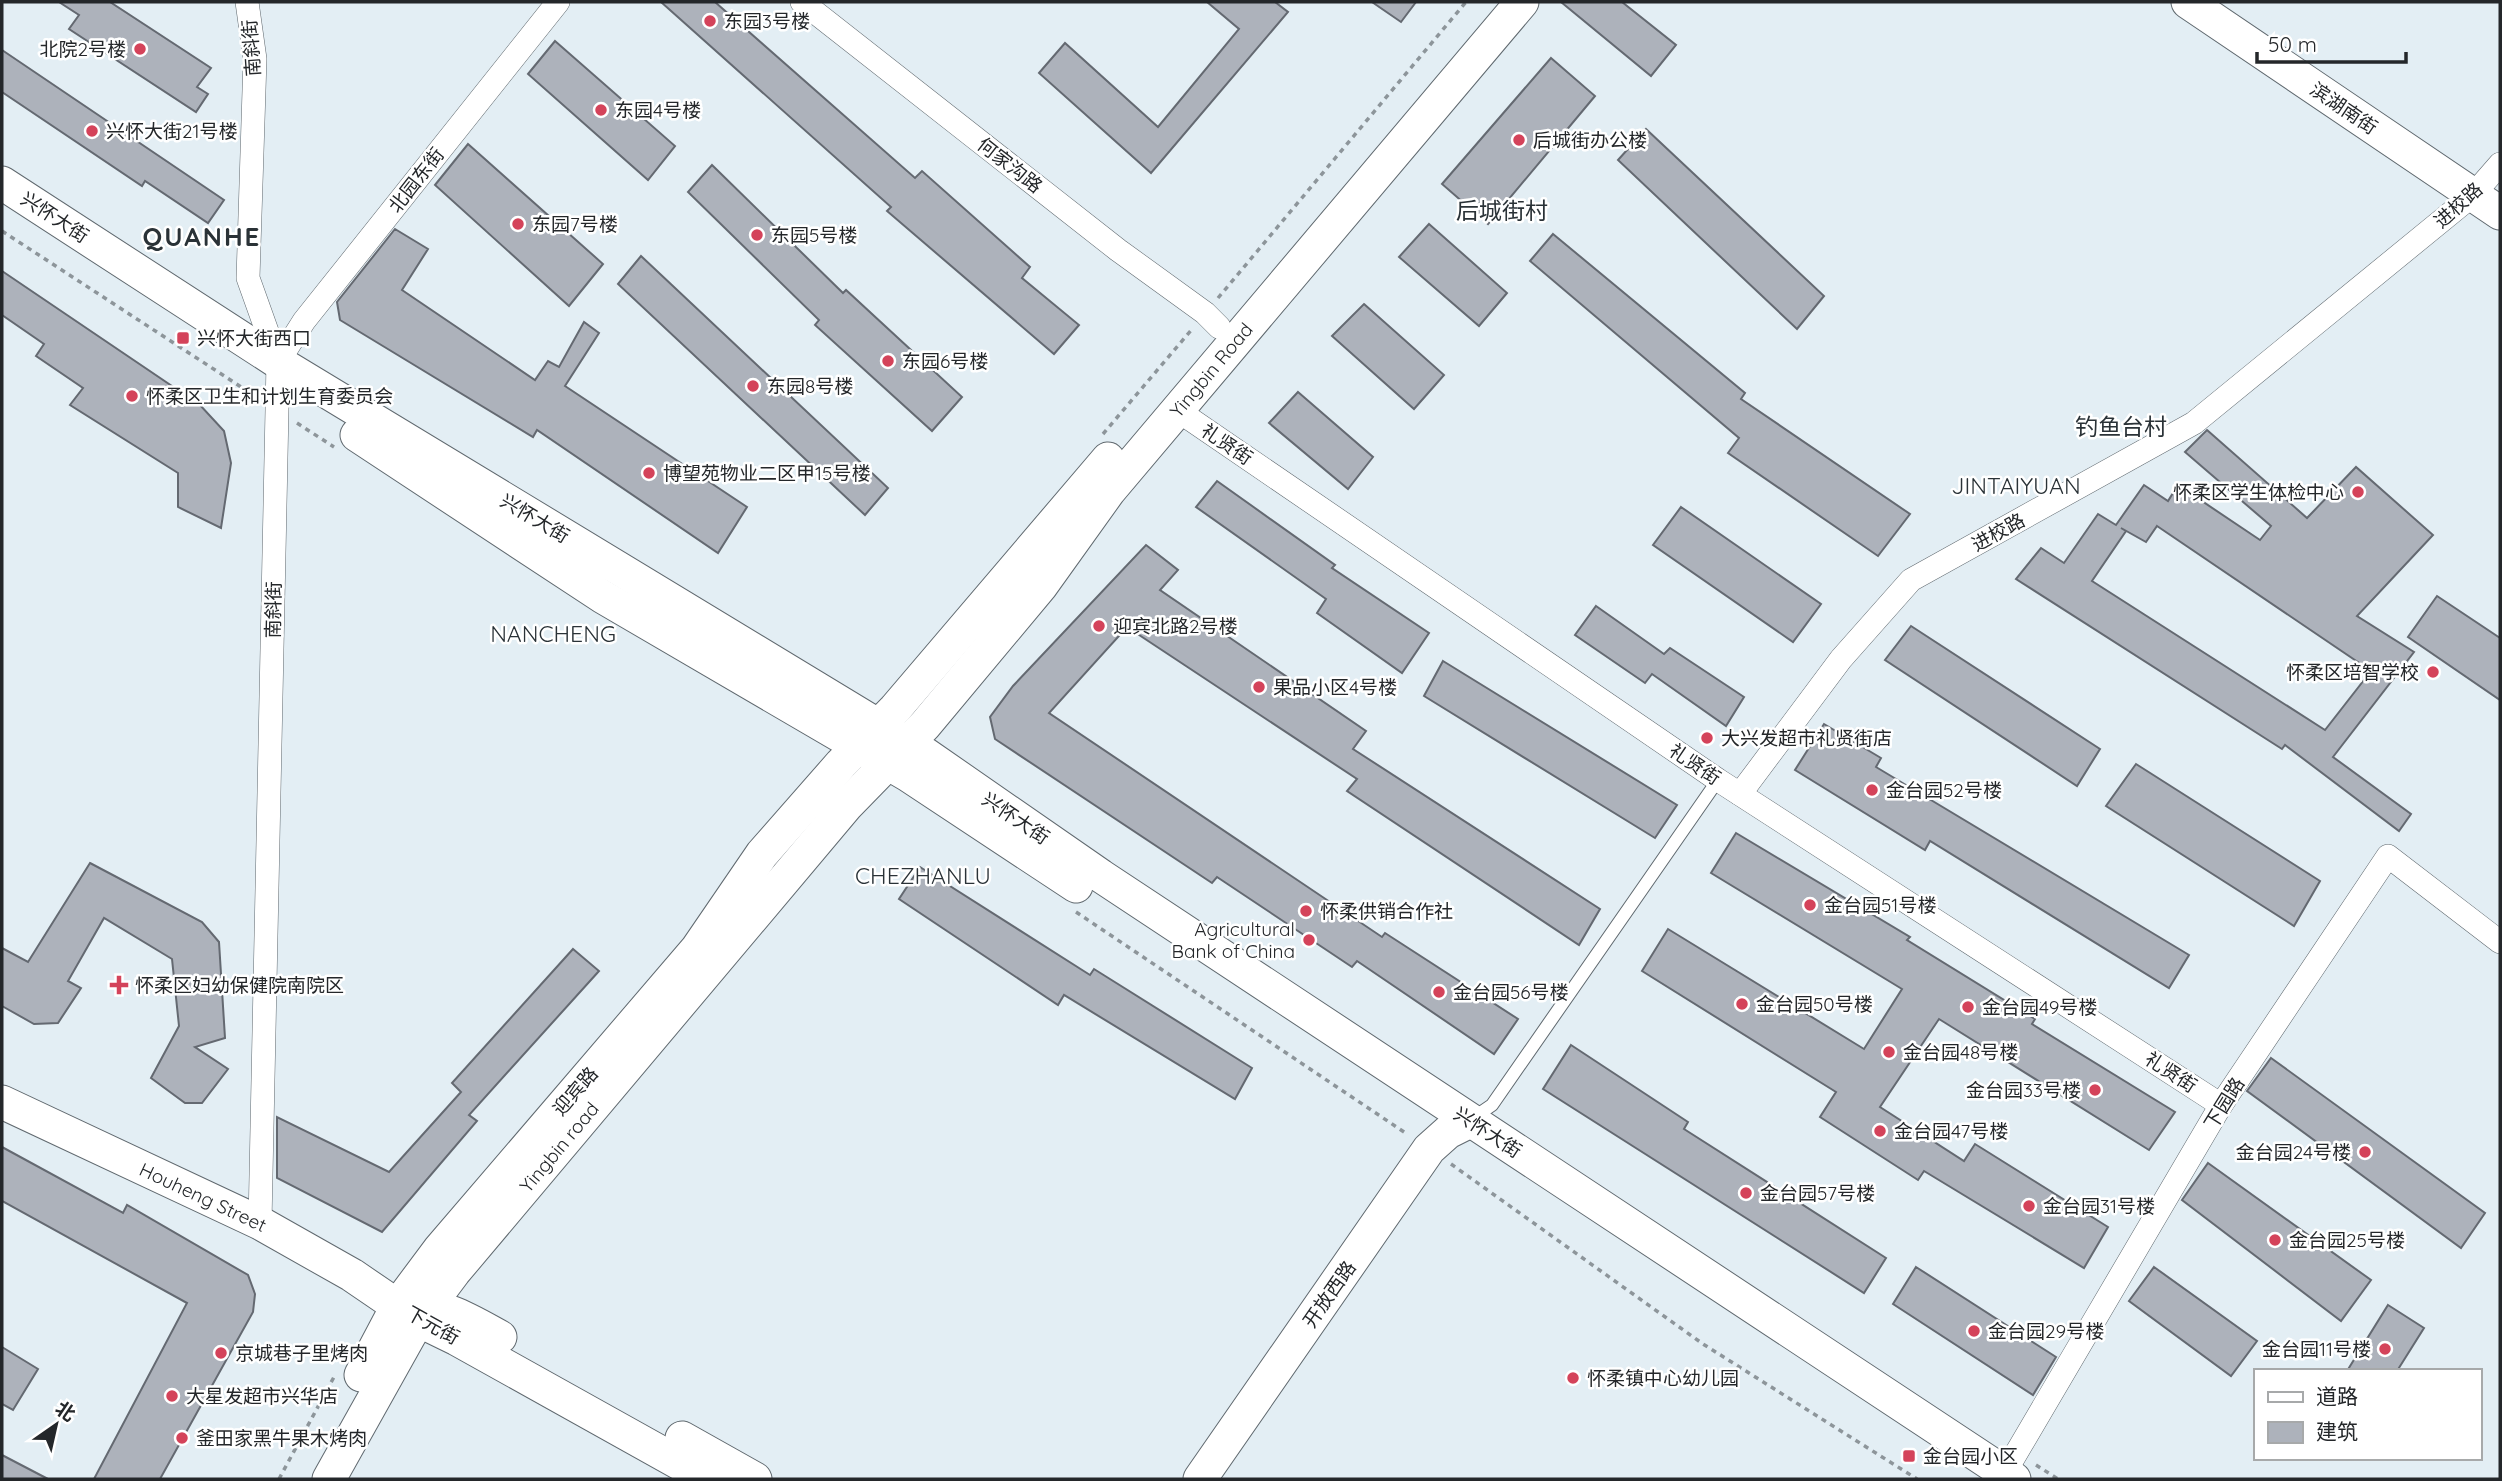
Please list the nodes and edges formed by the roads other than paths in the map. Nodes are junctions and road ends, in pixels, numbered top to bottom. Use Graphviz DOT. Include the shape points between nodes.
graph roads {
  1 [pos="247,2"];
  2 [pos="558,2"];
  3 [pos="802,2"];
  4 [pos="1493,2"];
  5 [pos="1522,2"];
  6 [pos="2189,2"];
  7 [pos="2500,164"];
  8 [pos="2,183"];
  9 [pos="2473,195"];
  10 [pos="2,207"];
  11 [pos="2500,213"];
  12 [pos="1219,327"];
  13 [pos="277,385"];
  14 [pos="1177,411"];
  15 [pos="882,745"];
  16 [pos="1718,780"];
  17 [pos="1740,794"];
  18 [pos="2500,942"];
  19 [pos="2,1102"];
  20 [pos="2221,1105"];
  21 [pos="1449,1134"];
  22 [pos="260,1223"];
  23 [pos="415,1310"];
  24 [pos="1998,1478"];
  25 [pos="306,1479"];
  26 [pos="330,1479"];
  27 [pos="708,1479"];
  28 [pos="755,1479"];
  29 [pos="1200,1479"];
  1 -- 13 [label="street, 南斜街" via="255,59 248,278"];
  2 -- 13 [label="street, 北园东街" via="304,321"];
  3 -- 12 [label="street, 何家沟路"];
  4 -- 12 [label="main road, Yingbin Road"];
  5 -- 14 [label="main road, Yingbin Road"];
  6 -- 9 [label="main road, 滨湖南街"];
  7 -- 9 [label="street, 进校路"];
  8 -- 13 [label="main road, 兴怀大街"];
  9 -- 11 [label="main road, 滨湖南街"];
  9 -- 17 [label="street, 进校路" via="2194,423 1911,580 1841,659"];
  10 -- 13 [label="main road, 兴怀大街"];
  12 -- 15 [label="main road, Yingbin Road"];
  13 -- 15 [label="main road, 兴怀大街"];
  13 -- 22 [label="street, 南斜街"];
  14 -- 15 [label="main road, Yingbin Road" via="1109,491 1041,586"];
  14 -- 16 [label="street, 礼贤街"];
  15 -- 21 [label="main road, 兴怀大街"];
  15 -- 23 [label="main road, 迎宾路" via="762,854 697,949 439,1250"];
  16 -- 17 [label="street, 礼贤街"];
  16 -- 21 [label="lane" via="1492,1105"];
  17 -- 20 [label="street, 礼贤街"];
  18 -- 20 [label="street, 下园路" via="2388,856"];
  19 -- 22 [label="main road, Houheng Street"];
  20 -- 24 [label="street, 下园路"];
  21 -- 24 [label="main road, 兴怀大街"];
  21 -- 29 [label="main road, 开放西路"];
  22 -- 23 [label="main road, Houheng Street"];
  23 -- 25 [label="main road, 迎宾路"];
  23 -- 26 [label="main road"];
  23 -- 27 [label="main road, 下元街" via="457,1339"];
  23 -- 28 [label="main road, 下元街" via="453,1310"];
}
